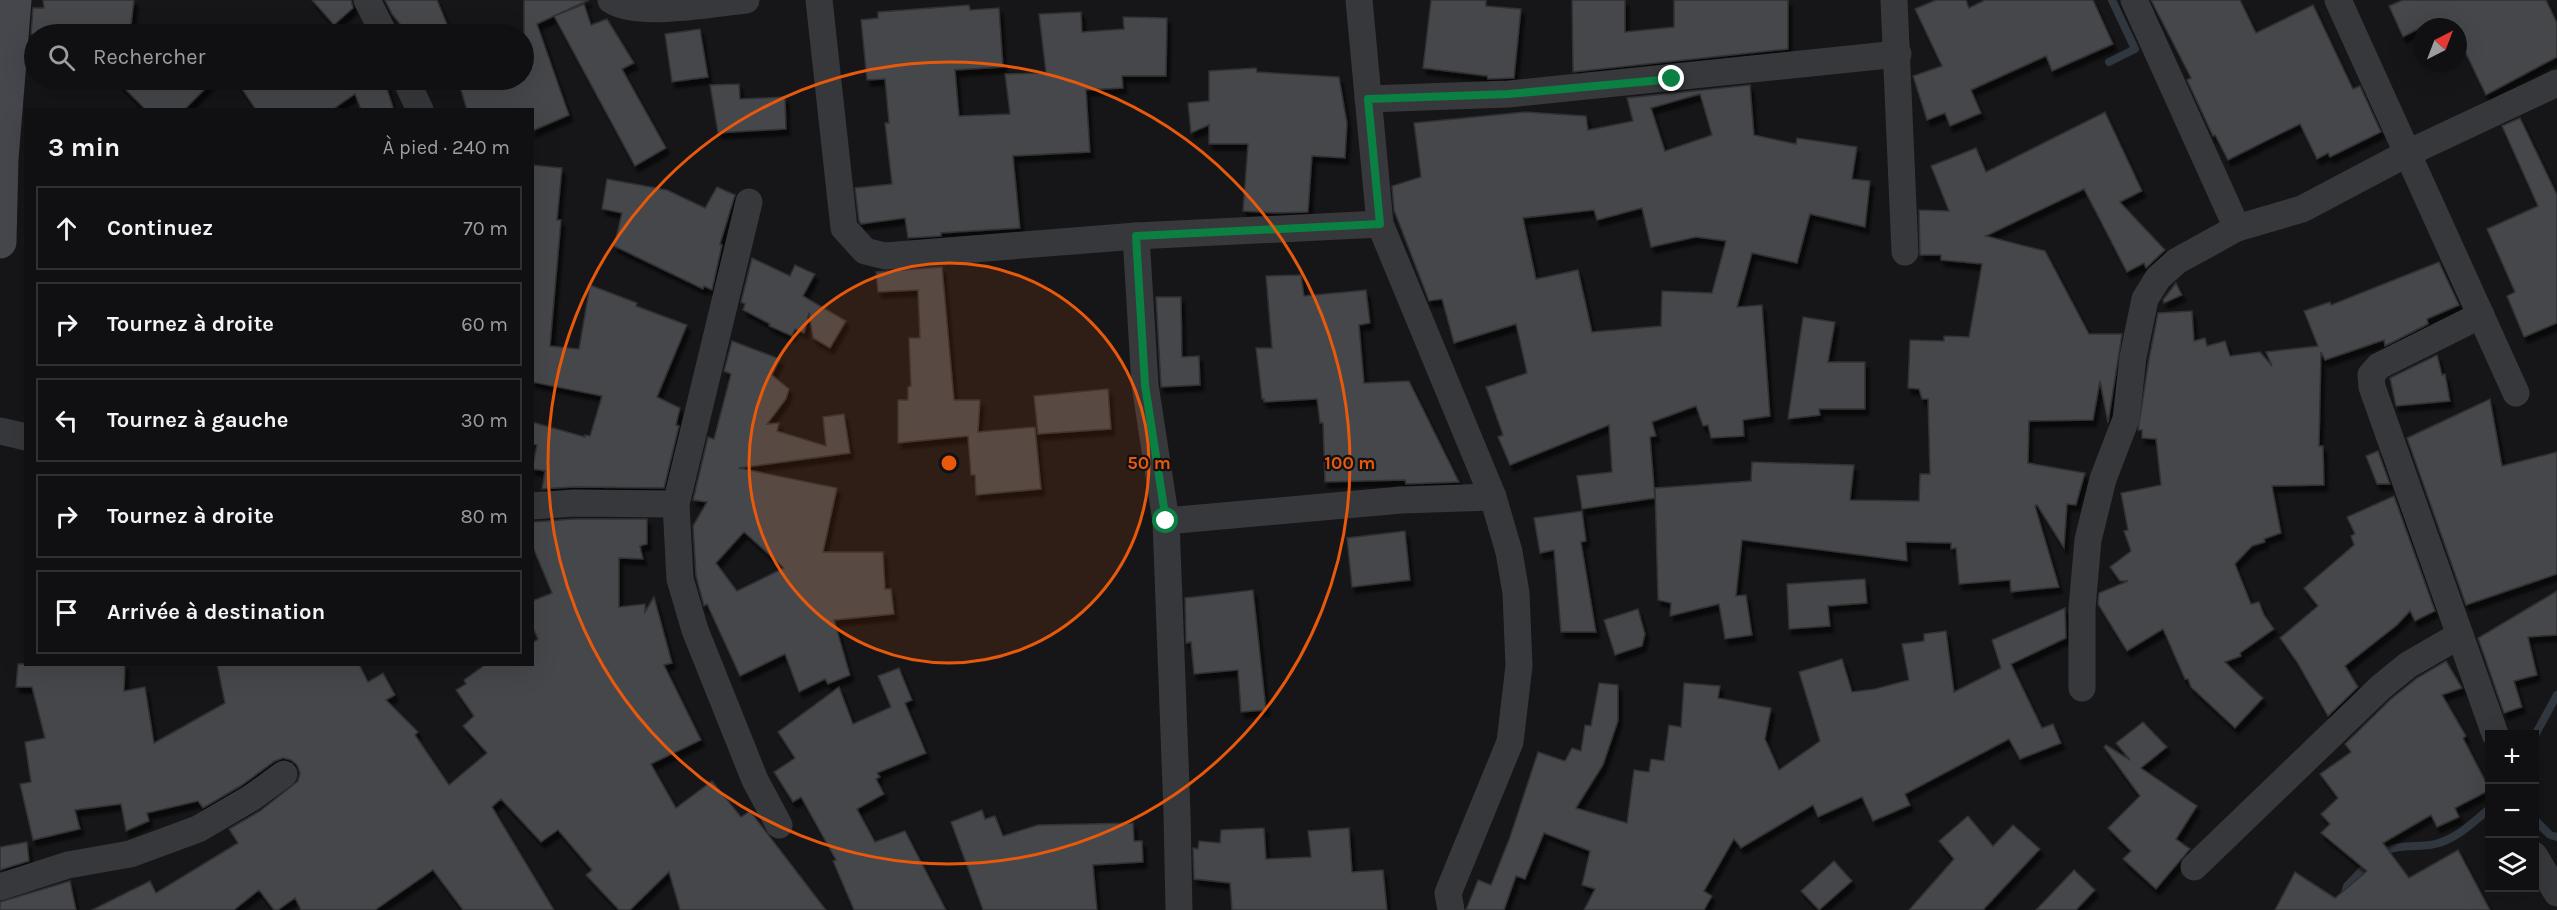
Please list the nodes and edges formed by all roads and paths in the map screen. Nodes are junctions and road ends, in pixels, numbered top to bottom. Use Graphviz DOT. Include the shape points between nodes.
graph roads {
  1 [pos="15,0"];
  2 [pos="367,0"];
  3 [pos="611,0"];
  4 [pos="746,0"];
  5 [pos="819,0"];
  6 [pos="1359,0"];
  7 [pos="1894,0"];
  8 [pos="2134,0"];
  9 [pos="2338,0"];
  10 [pos="379,24"];
  11 [pos="1898,54"];
  12 [pos="2557,83"];
  13 [pos="411,90"];
  14 [pos="1368,99"];
  15 [pos="419,108"];
  16 [pos="2408,153"];
  17 [pos="1,159"];
  18 [pos="748,201"];
  19 [pos="1380,224"];
  20 [pos="2237,228"];
  21 [pos="1136,236"];
  22 [pos="0,242"];
  23 [pos="1905,252"];
  24 [pos="2481,315"];
  25 [pos="2516,393"];
  26 [pos="0,431"];
  27 [pos="24,437"];
  28 [pos="1493,497"];
  29 [pos="676,504"];
  30 [pos="534,506"];
  31 [pos="1166,521"];
  32 [pos="2460,635"];
  33 [pos="2082,688"];
  34 [pos="2493,730"];
  35 [pos="284,774"];
  36 [pos="779,825"];
  37 [pos="2539,862"];
  38 [pos="2194,867"];
  39 [pos="0,887"];
  40 [pos="2557,893"];
  41 [pos="1179,910"];
  42 [pos="1451,910"];
  1 -- 17 [label="street"];
  2 -- 10 [label="street"];
  3 -- 4 [label="street" via="631,8 653,9"];
  5 -- 21 [label="street" via="844,228 865,251 885,256"];
  6 -- 14 [label="street"];
  7 -- 11 [label="street"];
  8 -- 20 [label="street"];
  9 -- 16 [label="street"];
  11 -- 14 [label="street" via="1520,93"];
  11 -- 23 [label="street"];
  12 -- 16 [label="street"];
  13 -- 15 [label="street"];
  14 -- 19 [label="street"];
  16 -- 20 [label="street" via="2302,209"];
  16 -- 24 [label="street"];
  17 -- 22 [label="street"];
  18 -- 29 [label="street"];
  19 -- 21 [label="street"];
  19 -- 28 [label="street"];
  20 -- 33 [label="street" via="2177,261 2158,278 2145,299 2126,418 2103,479 2088,540 2082,609"];
  21 -- 31 [label="street" via="1145,385"];
  24 -- 25 [label="street"];
  24 -- 32 [label="street" via="2379,366 2371,375"];
  26 -- 27 [label="street"];
  28 -- 31 [label="street" via="1401,500"];
  28 -- 42 [label="street" via="1516,593 1519,666 1510,742 1448,893"];
  29 -- 30 [label="street"];
  29 -- 36 [label="street" via="680,579 696,630 755,780"];
  31 -- 41 [label="street"];
  32 -- 34 [label="street"];
  32 -- 38 [label="street" via="2408,665 2381,687"];
  35 -- 39 [label="street" via="198,829 130,854 68,865"];
  37 -- 40 [label="street"];
}
